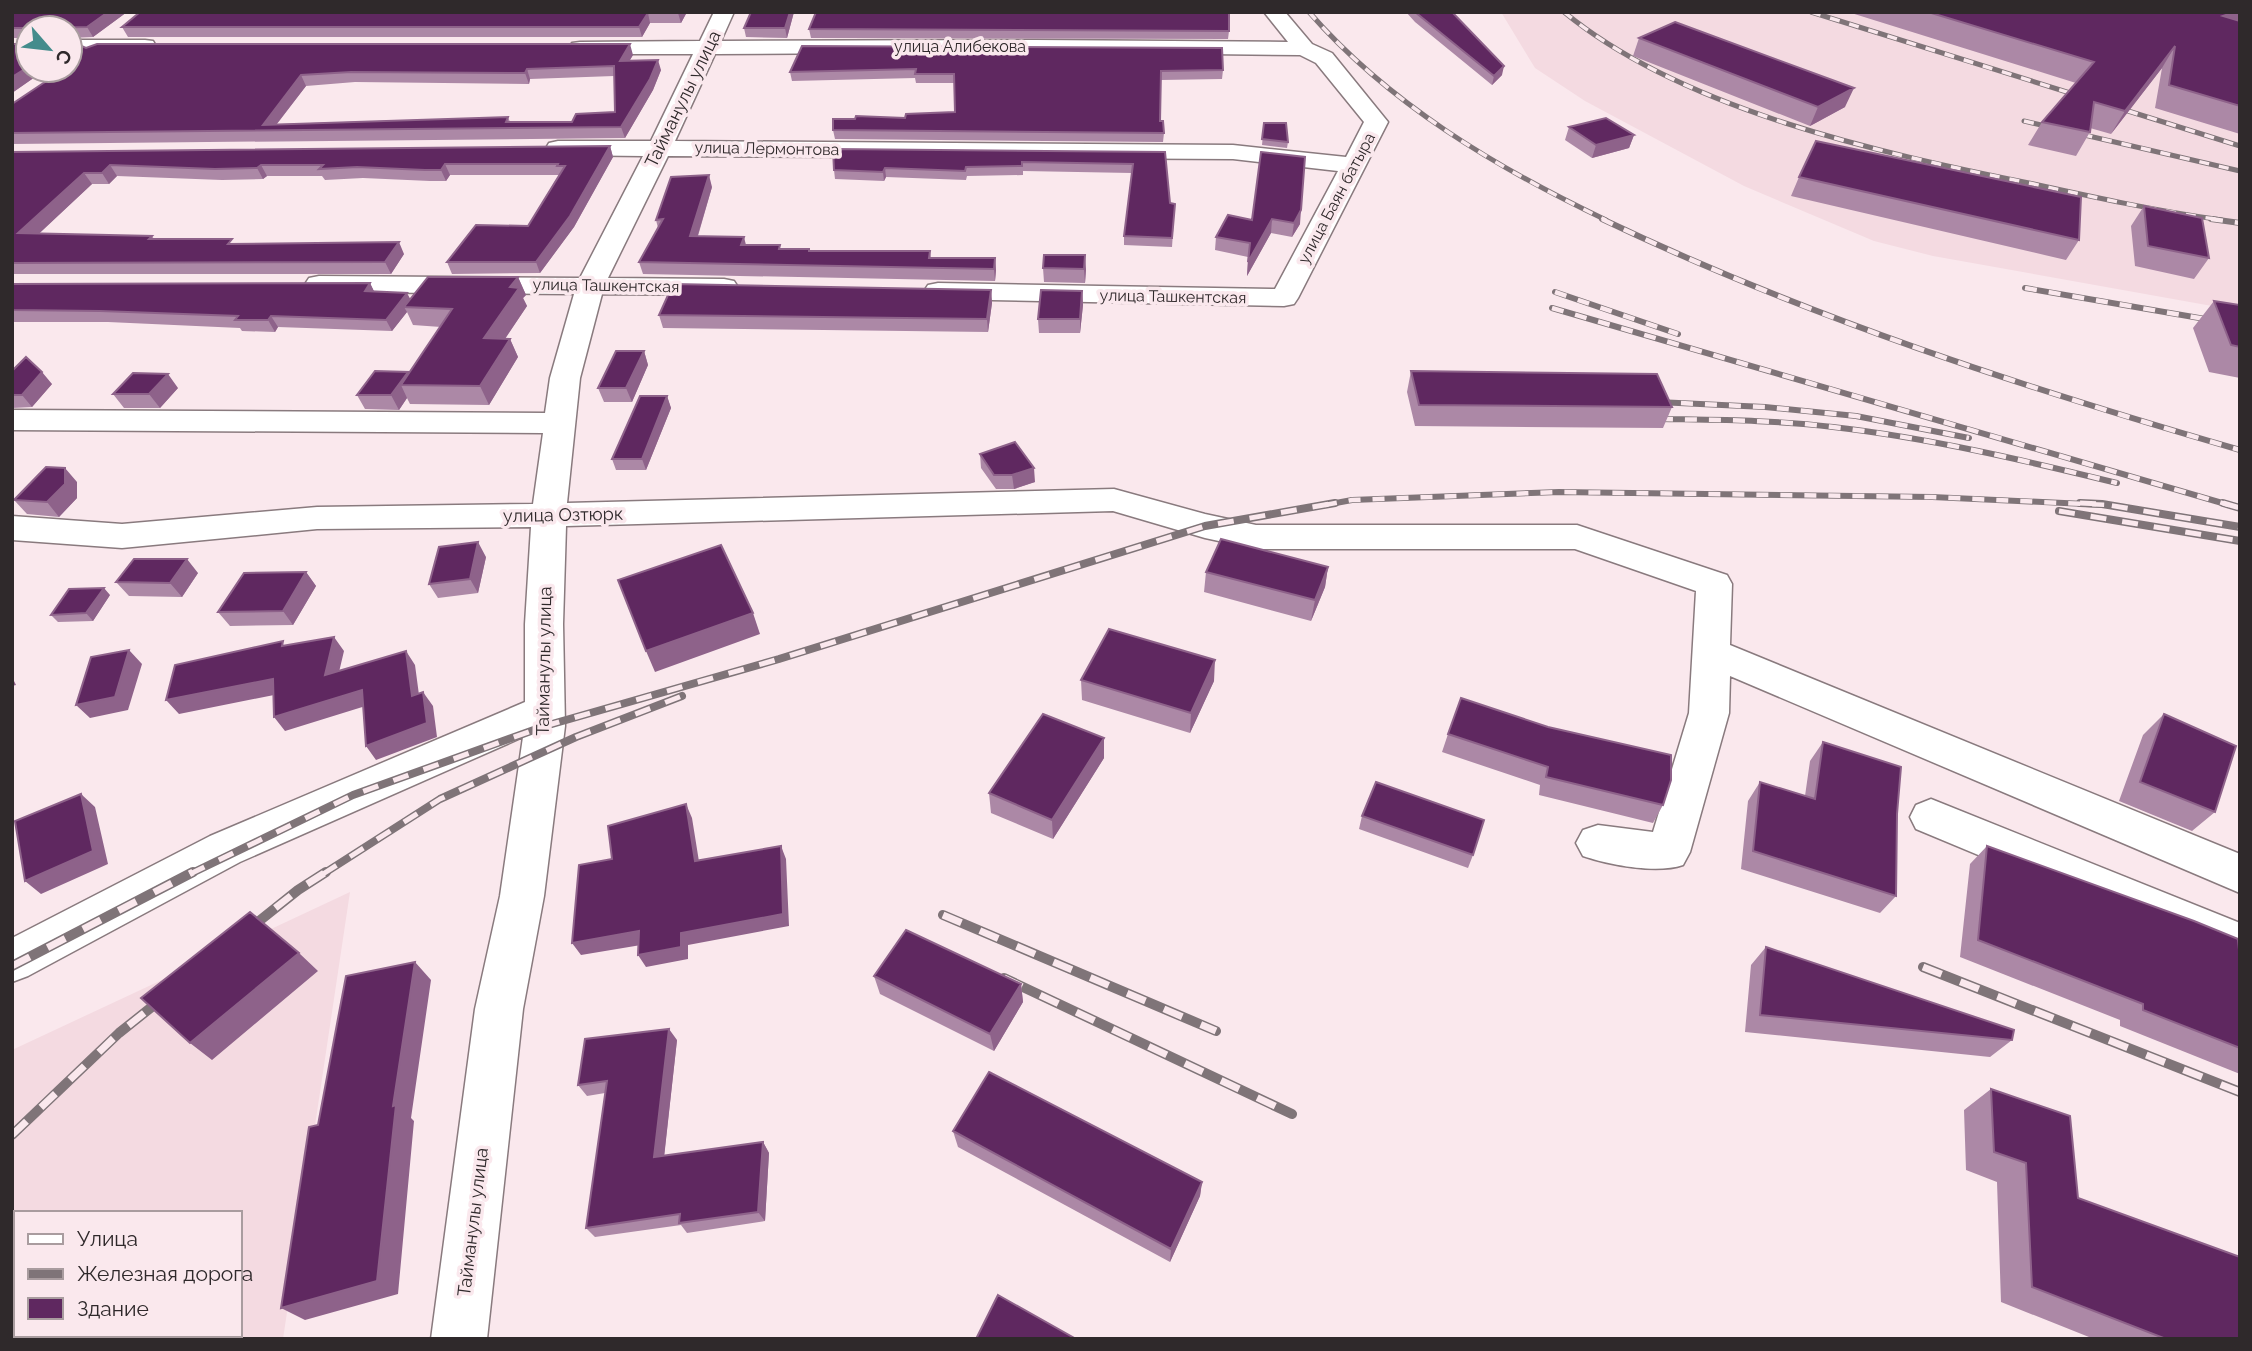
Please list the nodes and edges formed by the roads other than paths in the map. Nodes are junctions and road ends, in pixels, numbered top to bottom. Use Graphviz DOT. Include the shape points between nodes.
graph roads {
  1 [pos="724,12"];
  2 [pos="1274,12"];
  3 [pos="127,26"];
  4 [pos="84,46"];
  5 [pos="99,46"];
  6 [pos="168,46"];
  7 [pos="556,47"];
  8 [pos="708,48"];
  9 [pos="1304,49"];
  10 [pos="84,56"];
  11 [pos="660,147"];
  12 [pos="536,148"];
  13 [pos="1353,165"];
  14 [pos="288,284"];
  15 [pos="591,284"];
  16 [pos="757,288"];
  17 [pos="909,290"];
  18 [pos="1284,298"];
  19 [pos="12,420"];
  20 [pos="560,423"];
  21 [pos="549,516"];
  22 [pos="12,528"];
  23 [pos="1712,653"];
  24 [pos="544,711"];
  25 [pos="1931,817"];
  26 [pos="1598,843"];
  27 [pos="2240,874"];
  28 [pos="2240,944"];
  29 [pos="12,961"];
  30 [pos="459,1339"];
  1 -- 8 [label="street, Тайманулы улица"];
  2 -- 9 [label="street, улица Баян батыра"];
  3 -- 5 [label="street"];
  4 -- 5 [label="street"];
  5 -- 6 [label="street"];
  5 -- 10 [label="street"];
  7 -- 8 [label="street, улица Алибекова"];
  8 -- 9 [label="street, улица Алибекова"];
  8 -- 11 [label="street, Тайманулы улица"];
  9 -- 13 [label="street, улица Баян батыра" via="1324,58 1376,121"];
  11 -- 12 [label="street, улица Лермонтова"];
  11 -- 13 [label="street, улица Лермонтова" via="1233,152"];
  11 -- 15 [label="street, Тайманулы улица"];
  13 -- 18 [label="street, улица Баян батыра"];
  14 -- 15 [label="street, улица Ташкентская"];
  15 -- 16 [label="street, улица Ташкентская"];
  15 -- 20 [label="street, Тайманулы улица" via="565,378"];
  17 -- 18 [label="street, улица Ташкентская"];
  19 -- 20 [label="street"];
  20 -- 21 [label="street, Тайманулы улица"];
  21 -- 22 [label="street, улица Озтюрк" via="317,518 122,536"];
  21 -- 23 [label="street, улица Озтюрк" via="1114,500 1256,537 1577,537 1714,584"];
  21 -- 24 [label="street, Тайманулы улица"];
  23 -- 26 [label="street" via="1709,713 1668,852"];
  23 -- 27 [label="street"];
  24 -- 29 [label="street" via="225,849"];
  24 -- 30 [label="street, Тайманулы улица" via="522,896 499,1009"];
  25 -- 28 [label="street"];
}
